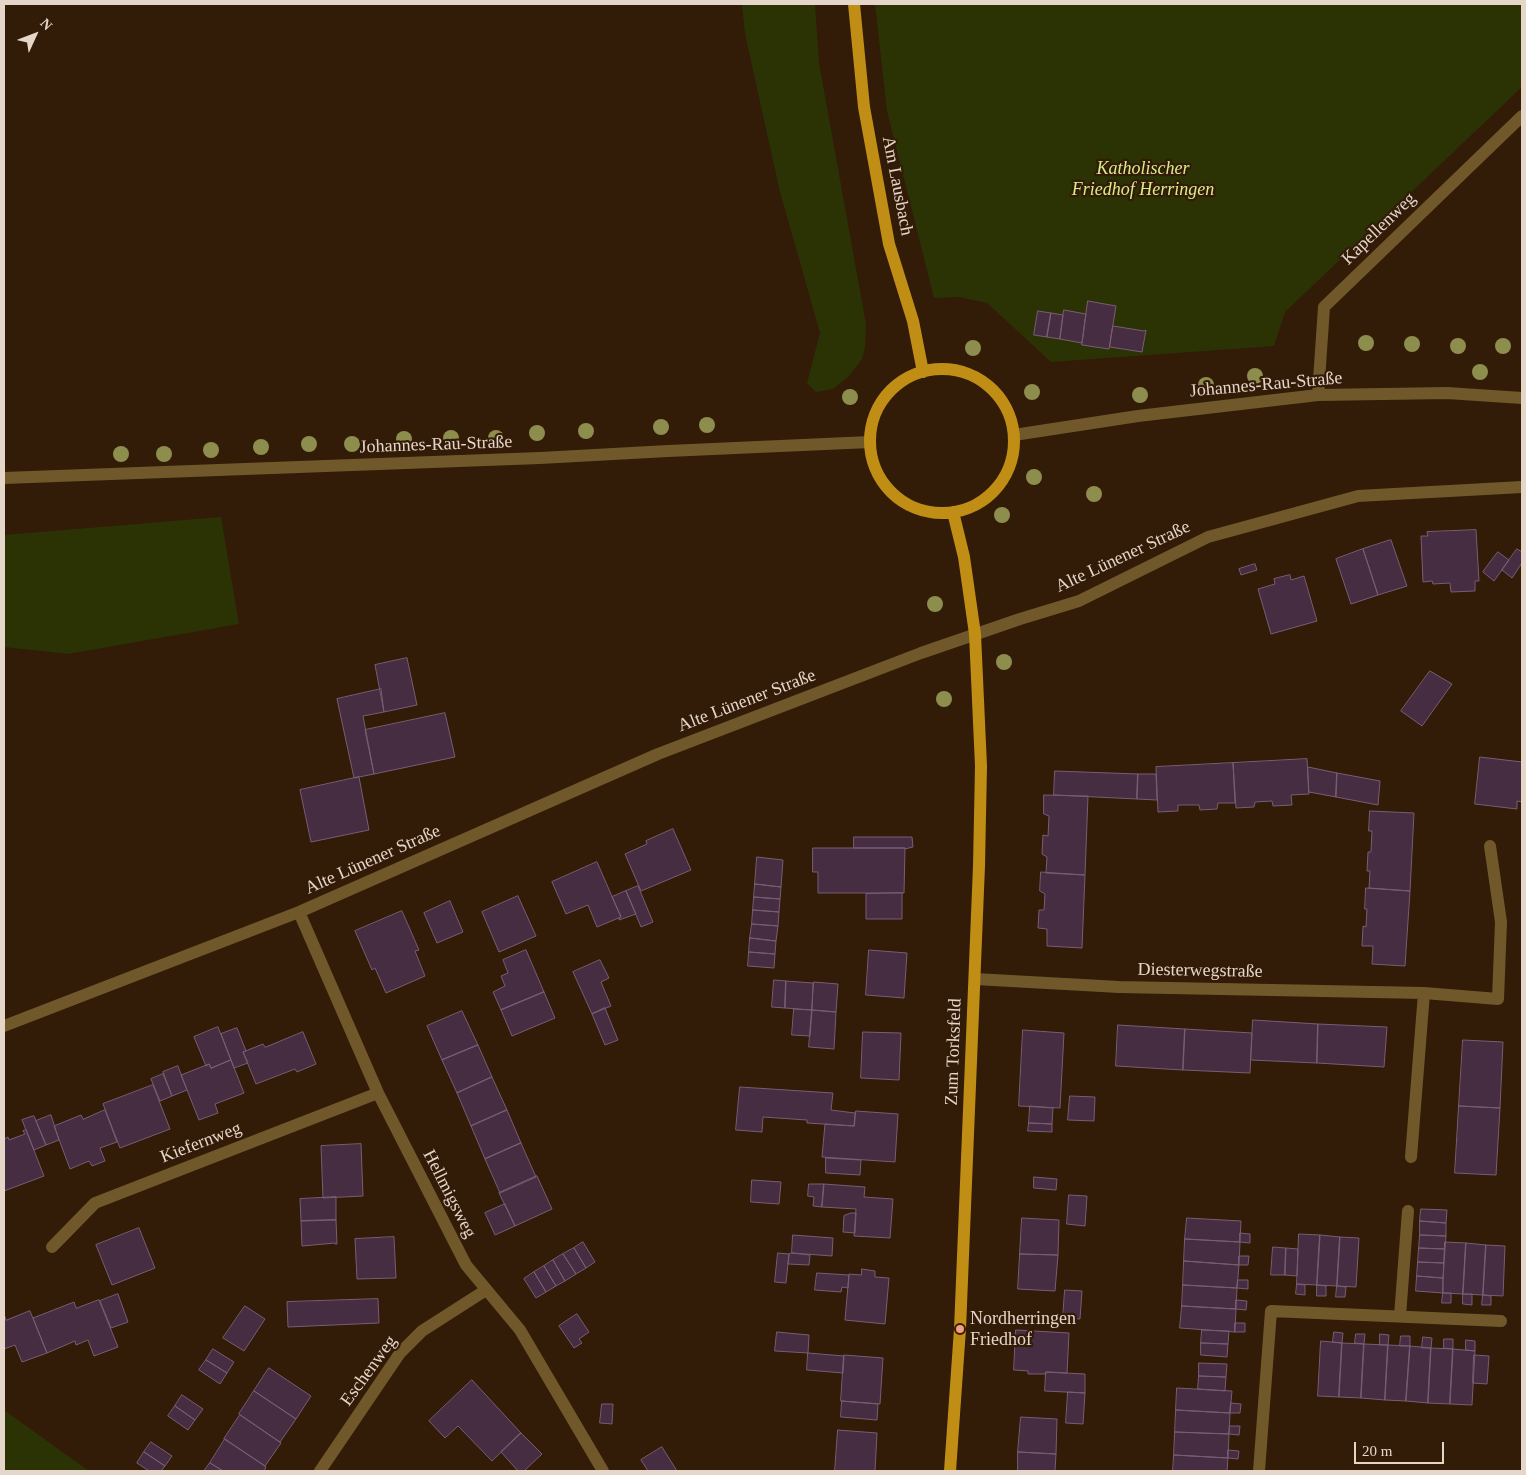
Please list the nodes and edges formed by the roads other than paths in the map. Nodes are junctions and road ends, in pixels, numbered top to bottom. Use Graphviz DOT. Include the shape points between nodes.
graph roads {
  1 [pos="854,4"];
  2 [pos="1522,116"];
  3 [pos="924,372"];
  4 [pos="1318,395"];
  5 [pos="1522,398"];
  6 [pos="1014,436"];
  7 [pos="870,442"];
  8 [pos="4,478"];
  9 [pos="1522,486"];
  10 [pos="953,512"];
  11 [pos="975,634"];
  12 [pos="1490,846"];
  13 [pos="299,912"];
  14 [pos="975,979"];
  15 [pos="1424,993"];
  16 [pos="4,1026"];
  17 [pos="378,1093"];
  18 [pos="1411,1157"];
  19 [pos="1408,1211"];
  20 [pos="52,1247"];
  21 [pos="486,1290"];
  22 [pos="1400,1316"];
  23 [pos="1501,1321"];
  24 [pos="320,1471"];
  25 [pos="603,1471"];
  26 [pos="950,1471"];
  27 [pos="1258,1471"];
  1 -- 3 [label="main road, Am Lausbach" via="864,107 889,244 913,321"];
  2 -- 4 [label="street, Kapellenweg" via="1324,307"];
  3 -- 6 [label="main road" via="954,370 984,382 1005,406"];
  3 -- 7 [label="main road" via="902,382 884,398 874,419"];
  4 -- 5 [label="street, Johannes-Rau-Straße" via="1446,393"];
  4 -- 6 [label="street, Johannes-Rau-Straße" via="1138,416"];
  6 -- 10 [label="main road" via="1011,462 999,486 978,504"];
  7 -- 8 [label="street, Johannes-Rau-Straße"];
  7 -- 10 [label="main road" via="877,472 896,496 922,511"];
  9 -- 11 [label="street, Alte Lünener Straße" via="1358,496 1208,537 1079,600"];
  10 -- 11 [label="main road" via="964,557"];
  11 -- 13 [label="street, Alte Lünener Straße" via="658,754"];
  11 -- 14 [label="main road, Zum Torksfeld" via="981,766"];
  12 -- 15 [label="street, Diesterwegstraße" via="1501,922 1498,999"];
  13 -- 16 [label="street, Alte Lünener Straße"];
  13 -- 17 [label="street, Hellmigsweg"];
  14 -- 15 [label="street, Diesterwegstraße" via="1119,987"];
  14 -- 26 [label="main road, Zum Torksfeld" via="960,1329"];
  15 -- 18 [label="street"];
  17 -- 20 [label="street, Kiefernweg" via="95,1204"];
  17 -- 21 [label="street, Hellmigsweg" via="466,1265"];
  19 -- 22 [label="street"];
  21 -- 24 [label="street, Eschenweg" via="422,1331 400,1353"];
  21 -- 25 [label="street, Hellmigsweg" via="520,1330"];
  22 -- 23 [label="street"];
  22 -- 27 [label="street" via="1271,1311"];
}
